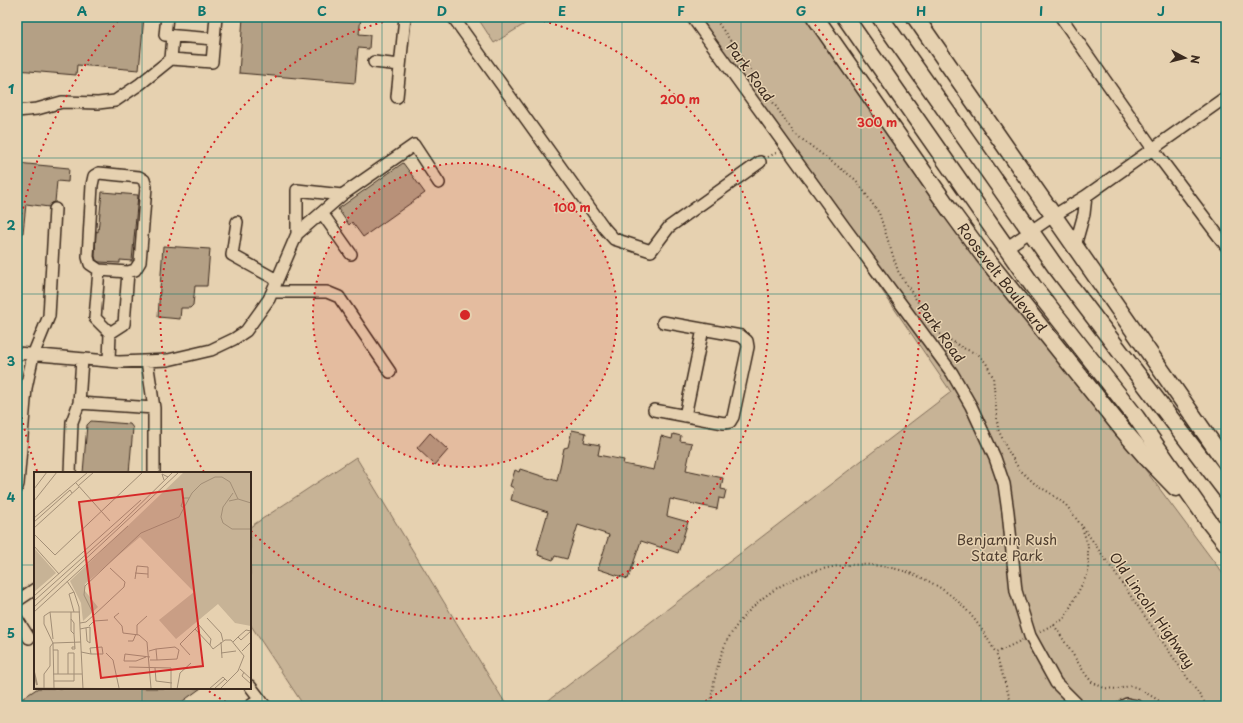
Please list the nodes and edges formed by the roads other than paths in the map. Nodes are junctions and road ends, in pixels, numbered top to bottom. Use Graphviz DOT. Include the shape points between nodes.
graph roads {
  1 [pos="167,17"];
  2 [pos="216,17"];
  3 [pos="405,17"];
  4 [pos="453,17"];
  5 [pos="692,17"];
  6 [pos="815,17"];
  7 [pos="845,17"];
  8 [pos="880,17"];
  9 [pos="915,17"];
  10 [pos="1060,17"];
  11 [pos="173,36"];
  12 [pos="214,39"];
  13 [pos="171,59"];
  14 [pos="374,62"];
  15 [pos="400,65"];
  16 [pos="397,97"];
  17 [pos="1226,97"];
  18 [pos="17,111"];
  19 [pos="1153,149"];
  20 [pos="760,162"];
  21 [pos="439,183"];
  22 [pos="342,195"];
  23 [pos="1086,196"];
  24 [pos="55,210"];
  25 [pos="322,213"];
  26 [pos="1053,216"];
  27 [pos="237,222"];
  28 [pos="1030,231"];
  29 [pos="297,234"];
  30 [pos="1074,246"];
  31 [pos="1226,246"];
  32 [pos="1006,248"];
  33 [pos="351,254"];
  34 [pos="99,270"];
  35 [pos="128,272"];
  36 [pos="277,280"];
  37 [pos="271,296"];
  38 [pos="662,322"];
  39 [pos="703,329"];
  40 [pos="110,333"];
  41 [pos="17,353"];
  42 [pos="33,354"];
  43 [pos="82,359"];
  44 [pos="109,361"];
  45 [pos="147,361"];
  46 [pos="390,372"];
  47 [pos="22,388"];
  48 [pos="79,403"];
  49 [pos="154,408"];
  50 [pos="654,410"];
  51 [pos="685,416"];
  52 [pos="1226,463"];
  53 [pos="70,472"];
  54 [pos="154,472"];
  55 [pos="17,487"];
  56 [pos="1226,490"];
  57 [pos="1210,523"];
  58 [pos="1226,543"];
  59 [pos="34,590"];
  60 [pos="17,601"];
  61 [pos="17,619"];
  62 [pos="29,638"];
  63 [pos="251,687"];
  64 [pos="262,702"];
  65 [pos="250,706"];
  66 [pos="1079,706"];
  67 [pos="1123,706"];
  68 [pos="1137,706"];
  1 -- 11 [label="street" via="165,35"];
  2 -- 12 [label="street"];
  3 -- 15 [label="street"];
  4 -- 20 [label="street" via="605,230 614,239 651,251 669,227"];
  5 -- 66 [label="street, Park Road" via="952,373 971,406 1004,484 1016,591 1030,636 1056,683"];
  6 -- 57 [label="highway, Roosevelt Boulevard" via="983,255 1123,430"];
  7 -- 32 [label="highway, Roosevelt Boulevard"];
  8 -- 28 [label="highway"];
  9 -- 26 [label="highway"];
  10 -- 19 [label="street"];
  11 -- 12 [label="street"];
  11 -- 13 [label="street"];
  12 -- 13 [label="street" via="212,62"];
  13 -- 18 [label="street" via="115,101 62,102 37,110"];
  14 -- 15 [label="street"];
  15 -- 16 [label="street"];
  17 -- 19 [label="street"];
  19 -- 23 [label="street"];
  19 -- 31 [label="street"];
  21 -- 22 [label="street" via="414,145"];
  22 -- 25 [label="street"];
  22 -- 29 [label="street" via="297,190"];
  23 -- 26 [label="street"];
  23 -- 30 [label="street" via="1084,214"];
  24 -- 42 [label="street" via="49,316"];
  25 -- 29 [label="street"];
  25 -- 33 [label="street"];
  26 -- 28 [label="street"];
  26 -- 30 [label="highway"];
  27 -- 36 [label="street" via="232,255"];
  28 -- 32 [label="street"];
  28 -- 56 [label="highway" via="1088,311"];
  29 -- 36 [label="street"];
  30 -- 52 [label="highway"];
  32 -- 57 [label="highway, Roosevelt Boulevard" via="1057,318 1136,418"];
  34 -- 35 [label="street"];
  34 -- 35 [label="street" via="90,264 88,257 92,185 94,176 99,173 139,177 144,180 146,188 140,262 135,270"];
  34 -- 40 [label="street" via="95,318"];
  35 -- 40 [label="street" via="124,324"];
  36 -- 37 [label="street"];
  37 -- 45 [label="street" via="246,331 228,342 211,350 168,360"];
  37 -- 46 [label="street" via="327,292 339,297"];
  38 -- 39 [label="street"];
  39 -- 51 [label="street"];
  39 -- 51 [label="street" via="741,336 746,341 748,347 734,417 724,424"];
  40 -- 44 [label="street"];
  41 -- 42 [label="street"];
  42 -- 43 [label="street"];
  42 -- 47 [label="street"];
  43 -- 44 [label="street"];
  43 -- 48 [label="street"];
  44 -- 45 [label="street"];
  45 -- 49 [label="street"];
  47 -- 55 [label="street"];
  48 -- 49 [label="street"];
  48 -- 53 [label="street" via="72,422"];
  49 -- 54 [label="street"];
  50 -- 51 [label="street"];
  57 -- 58 [label="highway, Roosevelt Boulevard"];
  59 -- 60 [label="street"];
  61 -- 62 [label="street"];
  63 -- 64 [label="street"];
  64 -- 65 [label="street"];
  67 -- 68 [label="street"];
}
